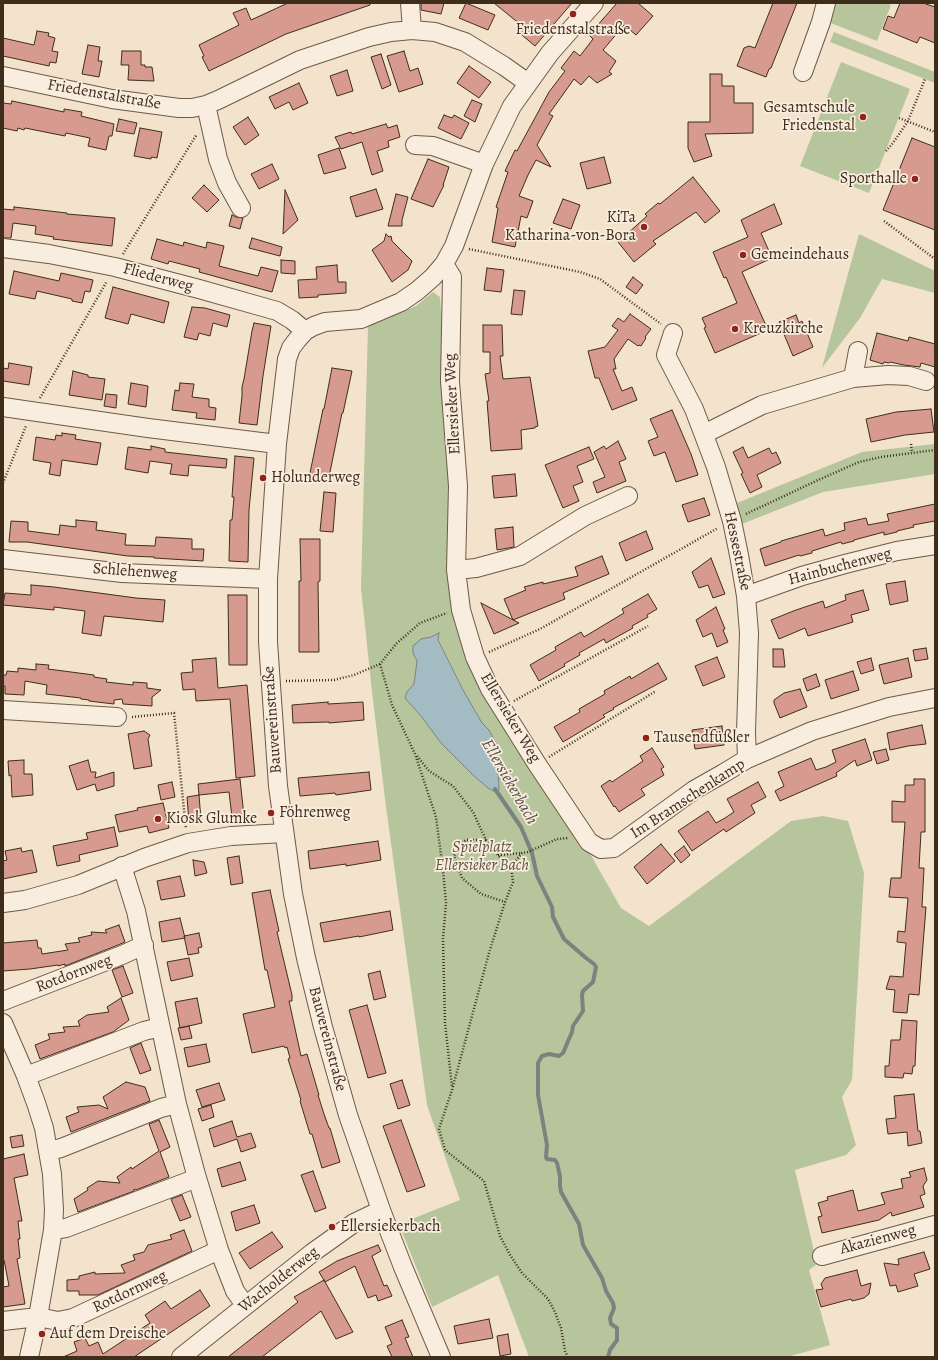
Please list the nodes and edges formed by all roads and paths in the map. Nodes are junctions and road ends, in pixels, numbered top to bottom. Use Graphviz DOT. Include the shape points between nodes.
graph roads {
  1 [pos="410,3"];
  2 [pos="594,3"];
  3 [pos="826,3"];
  4 [pos="412,30"];
  5 [pos="803,72"];
  6 [pos="3,76"];
  7 [pos="925,79"];
  8 [pos="528,83"];
  9 [pos="206,105"];
  10 [pos="899,118"];
  11 [pos="908,121"];
  12 [pos="935,132"];
  13 [pos="415,144"];
  14 [pos="886,151"];
  15 [pos="484,164"];
  16 [pos="241,208"];
  17 [pos="884,221"];
  18 [pos="454,246"];
  19 [pos="3,248"];
  20 [pos="935,259"];
  21 [pos="444,264"];
  22 [pos="115,267"];
  23 [pos="305,331"];
  24 [pos="673,333"];
  25 [pos="858,351"];
  26 [pos="852,378"];
  27 [pos="926,381"];
  28 [pos="3,407"];
  29 [pos="32,412"];
  30 [pos="704,434"];
  31 [pos="277,444"];
  32 [pos="911,444"];
  33 [pos="935,450"];
  34 [pos="912,453"];
  35 [pos="3,483"];
  36 [pos="628,496"];
  37 [pos="732,521"];
  38 [pos="935,545"];
  39 [pos="3,559"];
  40 [pos="456,570"];
  41 [pos="268,579"];
  42 [pos="746,596"];
  43 [pos="445,613"];
  44 [pos="648,626"];
  45 [pos="475,657"];
  46 [pos="380,664"];
  47 [pos="271,682"];
  48 [pos="656,691"];
  49 [pos="935,698"];
  50 [pos="501,708"];
  51 [pos="3,710"];
  52 [pos="116,717"];
  53 [pos="415,754"];
  54 [pos="747,759"];
  55 [pos="537,764"];
  56 [pos="284,833"];
  57 [pos="557,839"];
  58 [pos="486,840"];
  59 [pos="188,844"];
  60 [pos="600,849"];
  61 [pos="522,853"];
  62 [pos="498,855"];
  63 [pos="122,866"];
  64 [pos="510,867"];
  65 [pos="505,902"];
  66 [pos="3,903"];
  67 [pos="144,945"];
  68 [pos="3,1001"];
  69 [pos="4,1027"];
  70 [pos="160,1027"];
  71 [pos="26,1076"];
  72 [pos="452,1090"];
  73 [pos="177,1104"];
  74 [pos="49,1151"];
  75 [pos="197,1178"];
  76 [pos="381,1210"];
  77 [pos="935,1225"];
  78 [pos="53,1230"];
  79 [pos="219,1250"];
  80 [pos="822,1256"];
  81 [pos="245,1305"];
  82 [pos="38,1317"];
  83 [pos="3,1320"];
  84 [pos="29,1357"];
  85 [pos="181,1357"];
  86 [pos="440,1357"];
  87 [pos="568,1357"];
  1 -- 4 [label="street"];
  2 -- 8 [label="street, Bauvereinstraße" via="550,53"];
  3 -- 5 [label="street"];
  4 -- 8 [label="street, Friedenstalstraße" via="435,32 464,42"];
  4 -- 9 [label="street, Friedenstalstraße" via="369,37 300,60"];
  6 -- 9 [label="street, Friedenstalstraße" via="112,99 179,108"];
  7 -- 11 [label="path"];
  8 -- 15 [label="street, Bauvereinstraße" via="512,106"];
  9 -- 16 [label="street" via="218,158"];
  9 -- 22 [label="path" via="200,128"];
  10 -- 11 [label="path"];
  11 -- 12 [label="path"];
  11 -- 14 [label="path"];
  13 -- 15 [label="street" via="433,146"];
  15 -- 18 [label="street, Bauvereinstraße"];
  17 -- 20 [label="path"];
  18 -- 21 [label="street, Bauvereinstraße"];
  18 -- 24 [label="path" via="580,272 600,280"];
  19 -- 22 [label="street, Fliederweg"];
  21 -- 23 [label="street, Bauvereinstraße" via="433,277 402,302 361,319 325,322"];
  21 -- 40 [label="street, Ellersieker Weg" via="452,277 450,381 458,486"];
  22 -- 23 [label="street, Fliederweg" via="277,312"];
  22 -- 29 [label="path"];
  23 -- 31 [label="street, Bauvereinstraße" via="291,348 288,359"];
  24 -- 30 [label="street, Hessestraße" via="666,355"];
  25 -- 26 [label="street"];
  26 -- 27 [label="street" via="888,375 909,376"];
  26 -- 30 [label="street" via="762,405"];
  28 -- 29 [label="street"];
  29 -- 31 [label="street"];
  29 -- 35 [label="path"];
  30 -- 37 [label="street, Hessestraße"];
  31 -- 41 [label="street, Bauvereinstraße"];
  32 -- 34 [label="path"];
  33 -- 34 [label="path"];
  34 -- 37 [label="path" via="859,462"];
  36 -- 40 [label="street" via="585,516 520,556 476,568"];
  37 -- 42 [label="street, Hessestraße"];
  37 -- 45 [label="path" via="540,629"];
  38 -- 42 [label="street, Hainbuchenweg" via="845,564"];
  39 -- 41 [label="street, Schlehenweg" via="122,573"];
  40 -- 45 [label="street, Ellersieker Weg" via="461,610"];
  41 -- 47 [label="street, Bauvereinstraße"];
  42 -- 54 [label="street, Hessestraße" via="749,633"];
  43 -- 46 [label="path" via="420,623 396,644"];
  44 -- 50 [label="path"];
  45 -- 50 [label="street, Ellersieker Weg"];
  46 -- 47 [label="path" via="334,680"];
  46 -- 53 [label="path" via="392,705"];
  47 -- 56 [label="street, Bauvereinstraße"];
  48 -- 55 [label="path"];
  49 -- 54 [label="street, Im Bramschenkamp" via="889,707 812,731"];
  50 -- 55 [label="street, Ellersieker Weg"];
  51 -- 52 [label="street"];
  52 -- 59 [label="path" via="174,713"];
  53 -- 58 [label="path" via="429,771 453,786 473,812"];
  53 -- 72 [label="path" via="436,817 443,870 446,904 445,1023"];
  54 -- 60 [label="street, Im Bramschenkamp" via="694,790 614,848"];
  55 -- 60 [label="street, Ellersieker Weg" via="585,837"];
  56 -- 59 [label="street" via="231,836"];
  56 -- 76 [label="street, Bauvereinstraße" via="293,894 323,1026 348,1115"];
  57 -- 61 [label="path"];
  58 -- 62 [label="path"];
  58 -- 65 [label="path" via="466,840 459,845 454,856 462,878 481,894"];
  59 -- 63 [label="street"];
  61 -- 62 [label="path"];
  61 -- 64 [label="path"];
  62 -- 64 [label="path"];
  63 -- 66 [label="street" via="78,885 25,900"];
  63 -- 67 [label="street"];
  64 -- 65 [label="path" via="513,882"];
  65 -- 72 [label="path"];
  67 -- 68 [label="street, Rotdornweg"];
  67 -- 70 [label="street"];
  69 -- 71 [label="street"];
  70 -- 71 [label="street"];
  70 -- 73 [label="street"];
  71 -- 74 [label="street"];
  72 -- 87 [label="path" via="440,1129 445,1150 484,1181 500,1236 522,1273 548,1299 561,1328"];
  73 -- 74 [label="street"];
  73 -- 75 [label="street"];
  74 -- 78 [label="street" via="54,1210"];
  75 -- 78 [label="street" via="66,1228"];
  75 -- 79 [label="street"];
  76 -- 81 [label="street, Wacholderweg" via="354,1223"];
  76 -- 86 [label="street, Bauvereinstraße"];
  77 -- 80 [label="street, Akazienweg"];
  78 -- 82 [label="street"];
  79 -- 81 [label="street" via="235,1291"];
  79 -- 82 [label="street, Rotdornweg" via="73,1318 58,1321"];
  81 -- 85 [label="street, Wacholderweg"];
  82 -- 83 [label="street, Rotdornweg"];
  82 -- 84 [label="street"];
}
